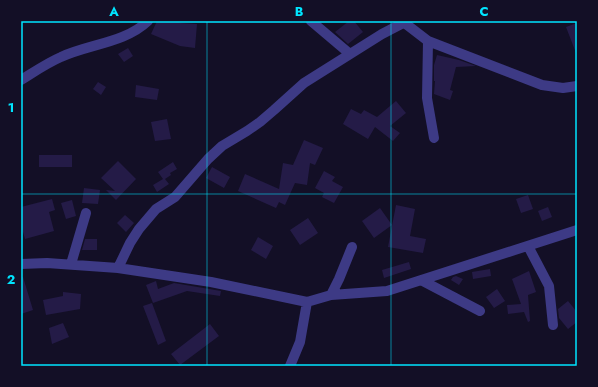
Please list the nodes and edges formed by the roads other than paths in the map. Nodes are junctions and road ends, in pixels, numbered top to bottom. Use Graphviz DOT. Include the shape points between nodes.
graph roads {
  1 [pos="148,21"];
  2 [pos="311,21"];
  3 [pos="404,22"];
  4 [pos="428,41"];
  5 [pos="350,54"];
  6 [pos="21,80"];
  7 [pos="577,86"];
  8 [pos="434,138"];
  9 [pos="86,213"];
  10 [pos="577,230"];
  11 [pos="528,246"];
  12 [pos="352,247"];
  13 [pos="21,264"];
  14 [pos="71,264"];
  15 [pos="118,268"];
  16 [pos="421,280"];
  17 [pos="331,295"];
  18 [pos="307,302"];
  19 [pos="480,311"];
  20 [pos="554,325"];
  21 [pos="290,366"];
  1 -- 6 [label="street" via="141,28 123,36 61,57"];
  2 -- 5 [label="street"];
  3 -- 4 [label="street"];
  3 -- 5 [label="street"];
  4 -- 7 [label="street" via="542,85 563,88"];
  4 -- 8 [label="street" via="427,98"];
  5 -- 15 [label="street" via="304,82 264,118 222,146 175,197 156,210 139,229"];
  9 -- 14 [label="street"];
  10 -- 11 [label="street"];
  11 -- 16 [label="street"];
  11 -- 20 [label="street" via="549,286"];
  12 -- 17 [label="street"];
  13 -- 14 [label="street"];
  14 -- 15 [label="street"];
  15 -- 18 [label="street" via="211,282"];
  16 -- 17 [label="street" via="387,291"];
  16 -- 19 [label="street"];
  17 -- 18 [label="street"];
  18 -- 21 [label="street" via="300,342"];
}
